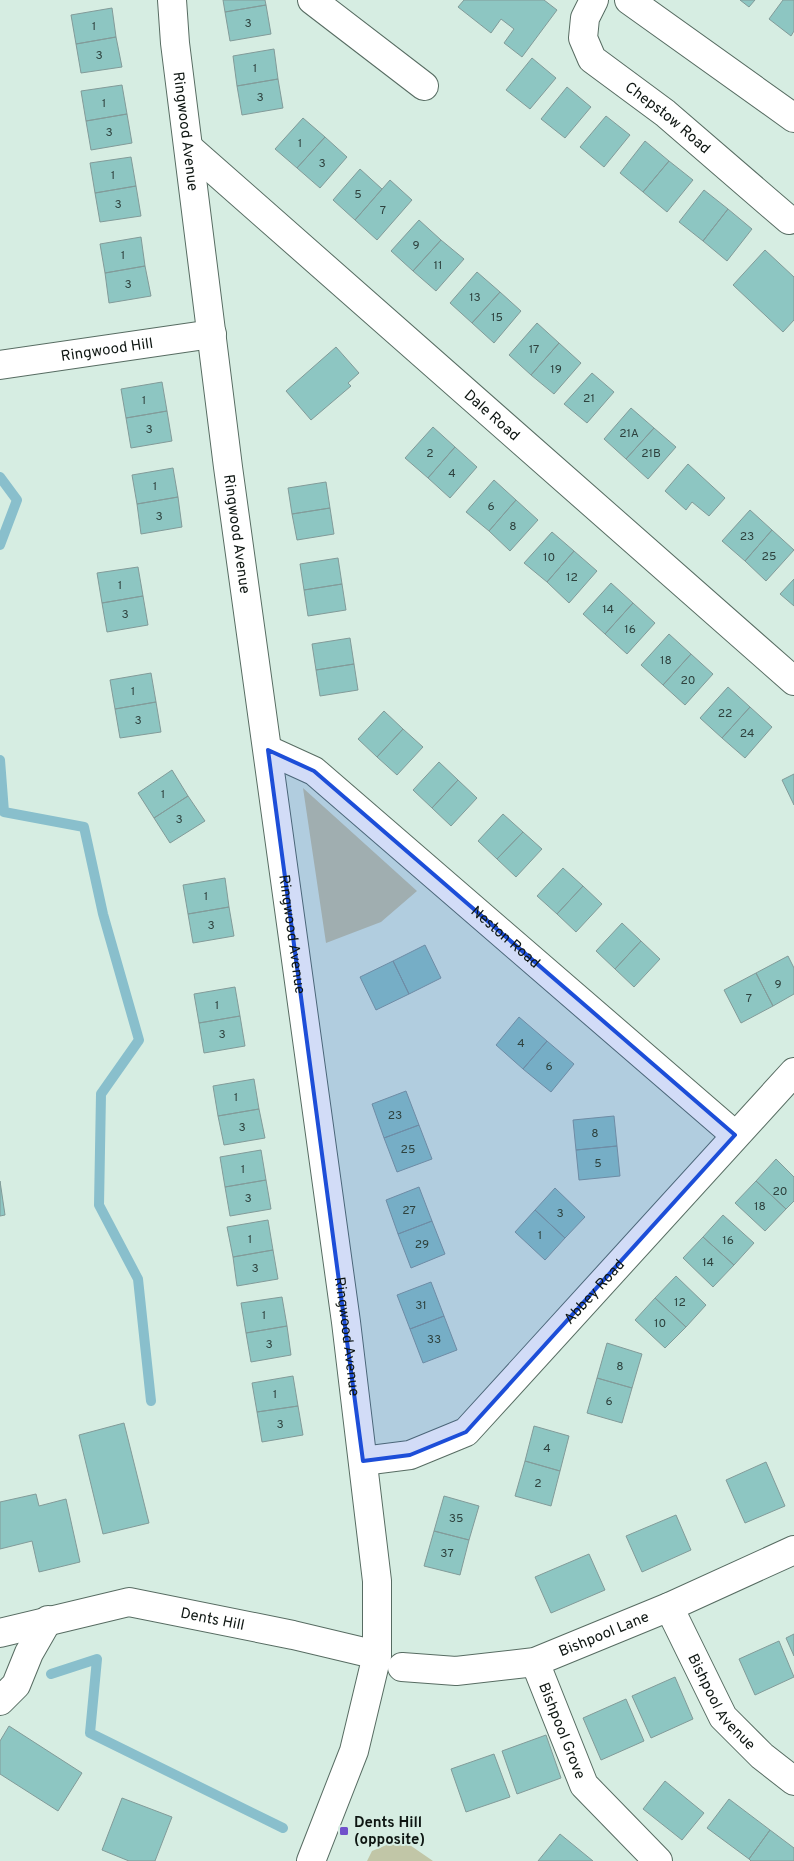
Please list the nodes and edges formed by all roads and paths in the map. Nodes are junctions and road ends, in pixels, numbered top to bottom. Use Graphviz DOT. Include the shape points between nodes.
graph roads {
  1 [pos="172,0"];
  2 [pos="312,0"];
  3 [pos="594,0"];
  4 [pos="628,0"];
  5 [pos="424,86"];
  6 [pos="794,118"];
  7 [pos="189,148"];
  8 [pos="789,220"];
  9 [pos="212,334"];
  10 [pos="0,365"];
  11 [pos="794,681"];
  12 [pos="268,750"];
  13 [pos="794,1072"];
  14 [pos="736,1135"];
  15 [pos="363,1461"];
  16 [pos="794,1550"];
  17 [pos="669,1607"];
  18 [pos="48,1620"];
  19 [pos="0,1633"];
  20 [pos="377,1655"];
  21 [pos="535,1662"];
  22 [pos="402,1667"];
  23 [pos="0,1701"];
  24 [pos="794,1781"];
  25 [pos="311,1861"];
  26 [pos="658,1861"];
  1 -- 7 [label="street, Ringwood Avenue"];
  2 -- 5 [label="street"];
  3 -- 8 [label="street, Chepstow Road" via="585,18 583,38 592,59 665,114"];
  4 -- 6 [label="street"];
  7 -- 9 [label="street, Ringwood Avenue"];
  7 -- 11 [label="street, Dale Road"];
  9 -- 10 [label="street, Ringwood Hill"];
  9 -- 12 [label="street, Ringwood Avenue"];
  12 -- 14 [label="street, Neston Road" via="314,771"];
  12 -- 15 [label="street, Ringwood Avenue"];
  13 -- 14 [label="street, Abbey Road"];
  14 -- 15 [label="street, Abbey Road" via="466,1432 410,1455"];
  15 -- 20 [label="street, Ringwood Avenue" via="377,1580"];
  16 -- 17 [label="street, Bishpool Lane"];
  17 -- 21 [label="street, Bishpool Lane"];
  17 -- 24 [label="street, Bishpool Avenue" via="723,1717 762,1756"];
  18 -- 19 [label="street, Dents Hill"];
  18 -- 20 [label="street, Dents Hill" via="129,1602"];
  18 -- 23 [label="street" via="16,1685"];
  20 -- 25 [label="street, Ringwood Avenue" via="354,1751"];
  21 -- 22 [label="street, Bishpool Lane" via="456,1671"];
  21 -- 26 [label="street, Bishpool Grove" via="584,1785"];
}
